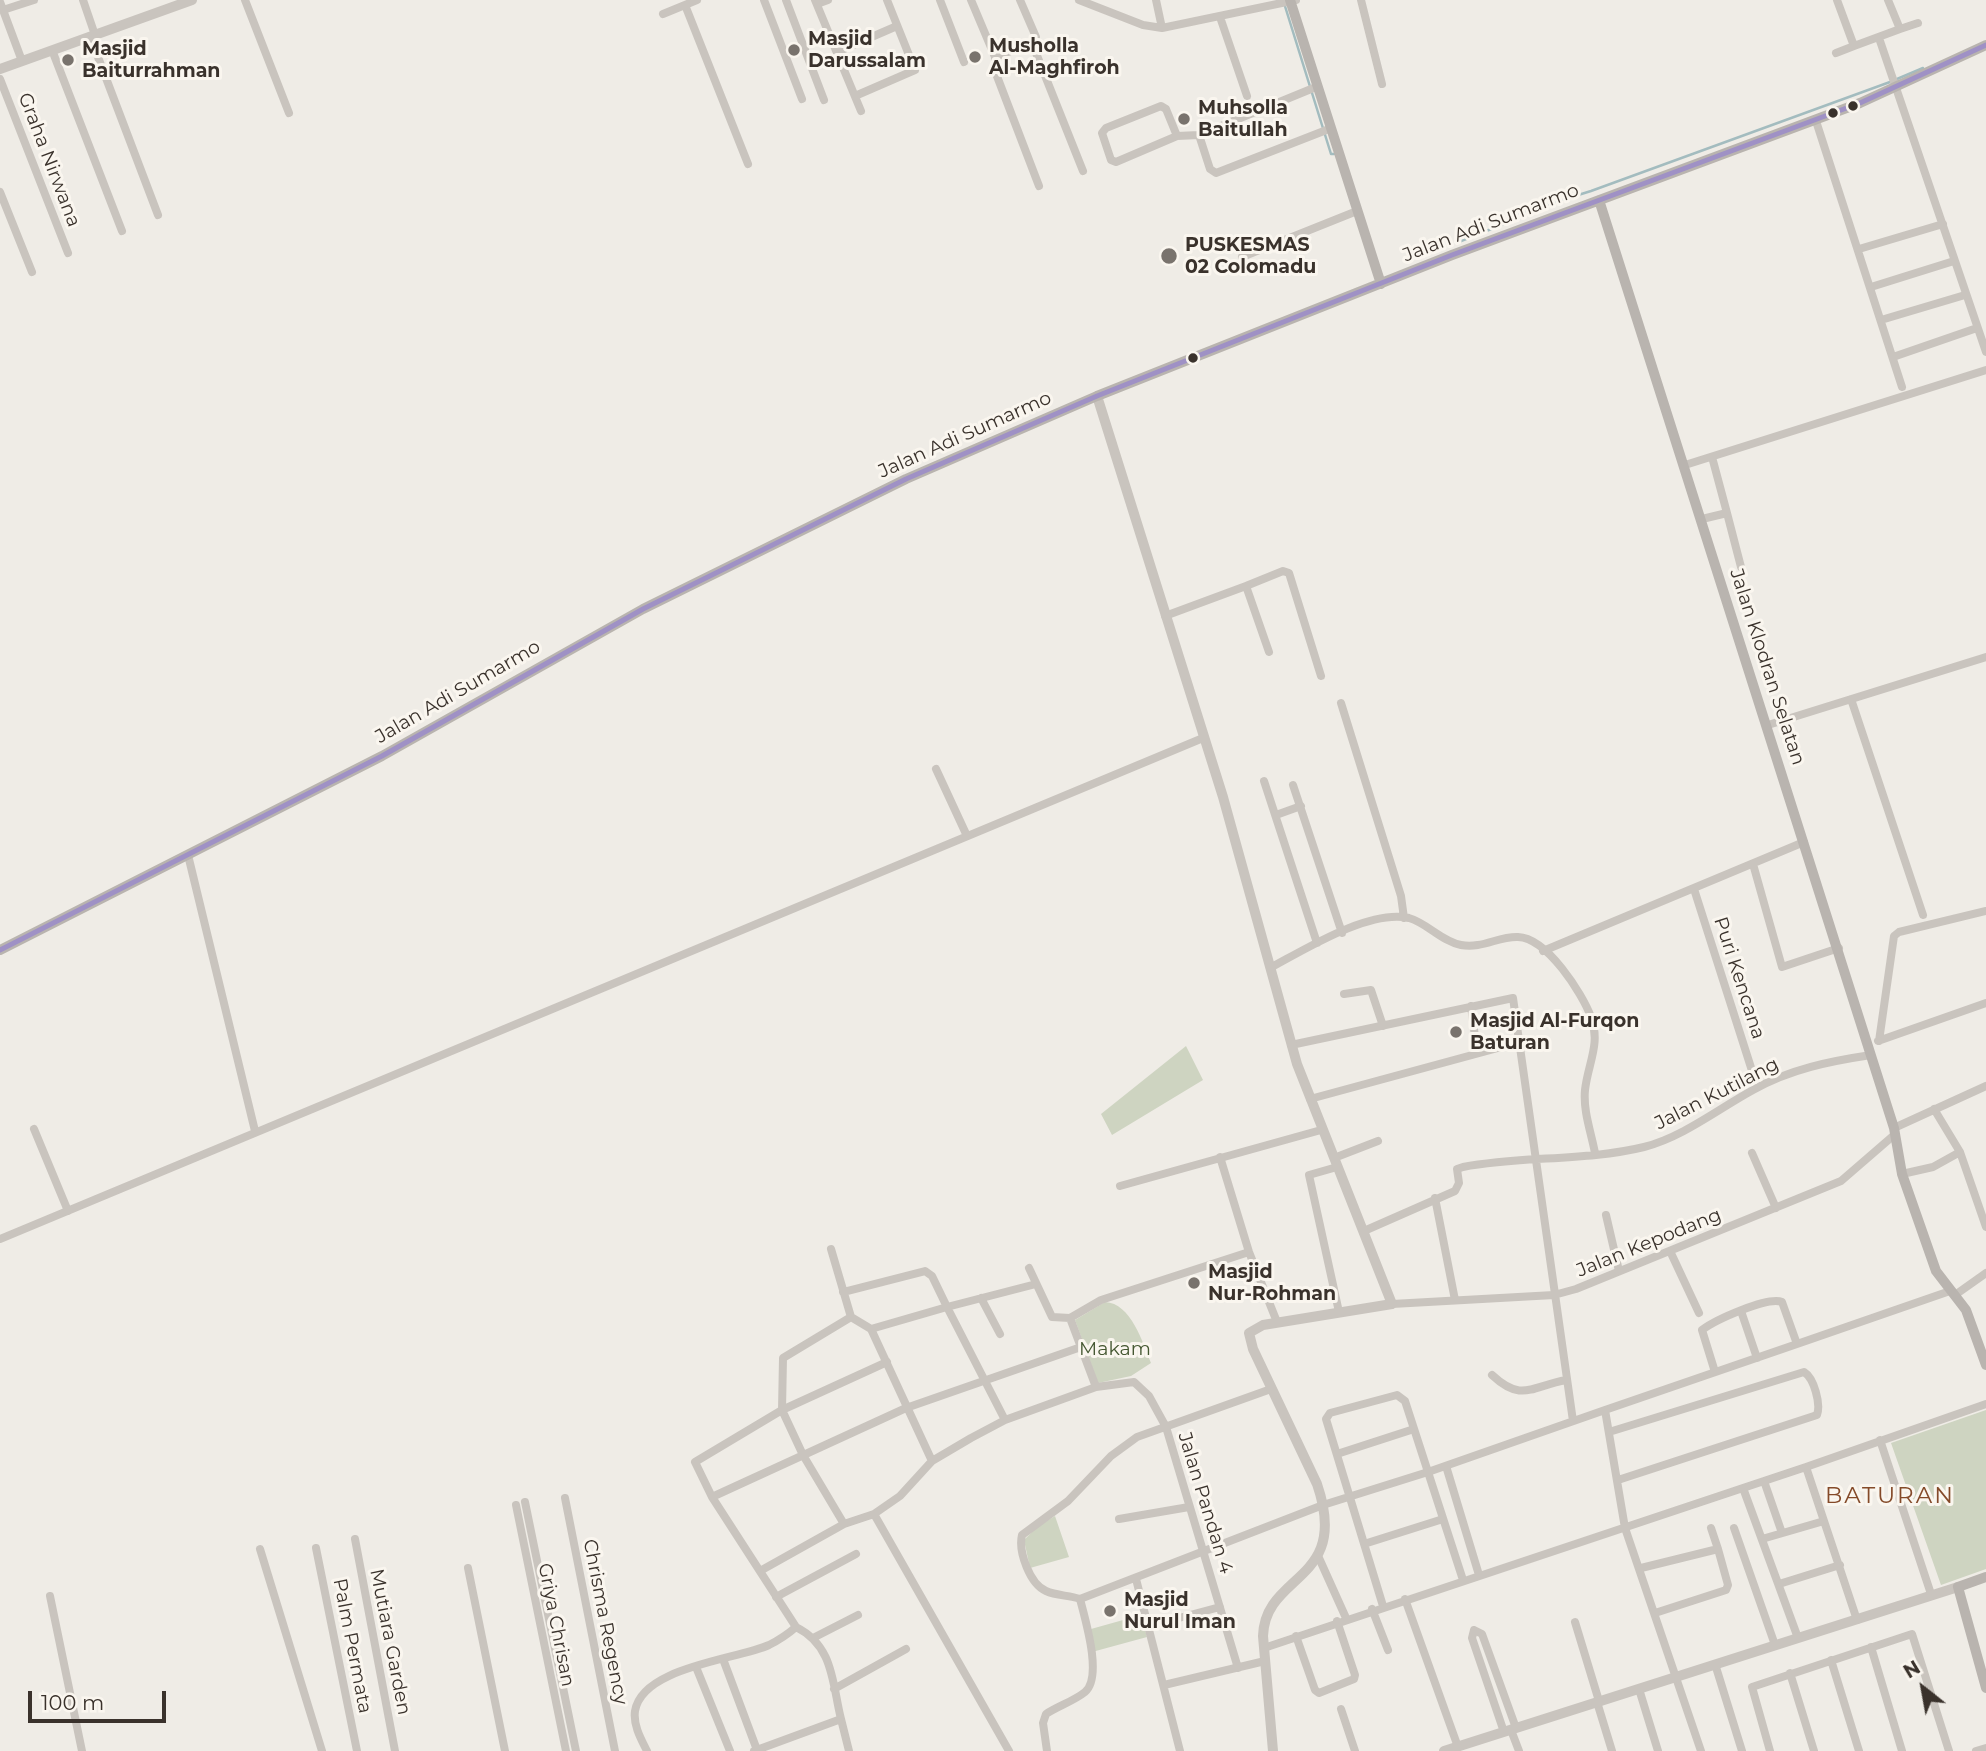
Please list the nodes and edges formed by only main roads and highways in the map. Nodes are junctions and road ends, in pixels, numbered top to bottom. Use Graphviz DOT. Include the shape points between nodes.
graph roads {
  1 [pos="1289,1"];
  2 [pos="1986,45"];
  3 [pos="1599,200"];
  4 [pos="1381,284"];
  5 [pos="0,950"];
  6 [pos="1986,1365"];
  7 [pos="1986,1577"];
  8 [pos="1982,1653"];
  9 [pos="1986,1688"];
  1 -- 4 [label="main road" via="1325,130 1337,152"];
  2 -- 3 [label="main road, Jalan Adi Sumarmo" via="1816,121"];
  3 -- 4 [label="main road, Jalan Adi Sumarmo"];
  3 -- 6 [label="main road, Jalan Klodran Selatan" via="1873,1047 1902,1174 1936,1271 1966,1310"];
  4 -- 5 [label="main road, Jalan Adi Sumarmo" via="1097,396 906,479 727,566 565,651 382,756"];
  7 -- 8 [label="main road" via="1958,1587"];
  8 -- 9 [label="main road"];
}
